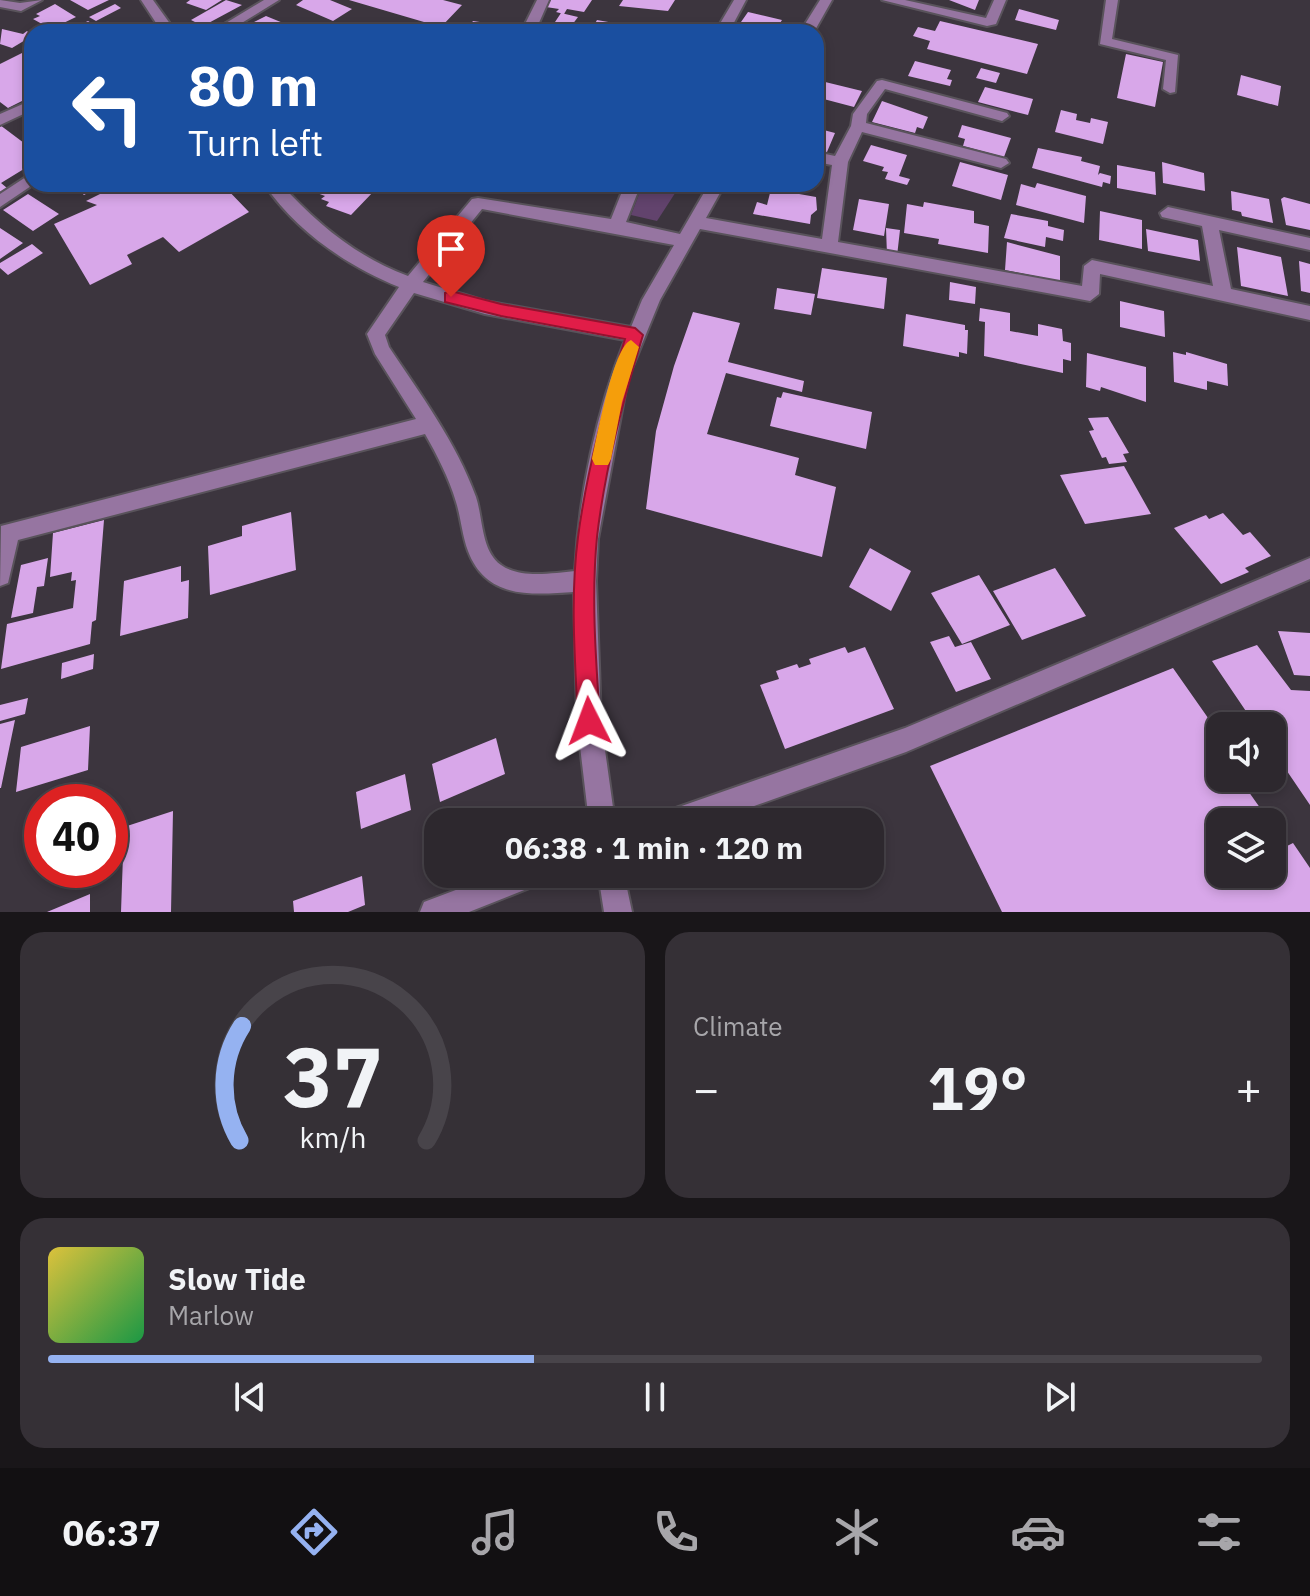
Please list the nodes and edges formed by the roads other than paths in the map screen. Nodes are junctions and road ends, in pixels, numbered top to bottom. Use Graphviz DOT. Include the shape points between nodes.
graph roads {
  1 [pos="36,0"];
  2 [pos="147,0"];
  3 [pos="273,0"];
  4 [pos="543,0"];
  5 [pos="740,0"];
  6 [pos="826,0"];
  7 [pos="888,0"];
  8 [pos="1000,0"];
  9 [pos="1112,0"];
  10 [pos="0,3"];
  11 [pos="164,24"];
  12 [pos="232,24"];
  13 [pos="532,24"];
  14 [pos="726,24"];
  15 [pos="812,24"];
  16 [pos="1170,89"];
  17 [pos="24,108"];
  18 [pos="1002,116"];
  19 [pos="0,120"];
  20 [pos="858,126"];
  21 [pos="824,159"];
  22 [pos="840,162"];
  23 [pos="1001,163"];
  24 [pos="24,184"];
  25 [pos="278,192"];
  26 [pos="481,192"];
  27 [pos="630,192"];
  28 [pos="712,192"];
  29 [pos="0,202"];
  30 [pos="478,203"];
  31 [pos="1168,213"];
  32 [pos="1209,222"];
  33 [pos="616,226"];
  34 [pos="688,231"];
  35 [pos="1310,244"];
  36 [pos="829,247"];
  37 [pos="411,286"];
  38 [pos="1223,293"];
  39 [pos="1310,313"];
  40 [pos="635,335"];
  41 [pos="430,424"];
  42 [pos="1310,568"];
  43 [pos="0,576"];
  44 [pos="585,581"];
  45 [pos="600,808"];
  46 [pos="713,808"];
  47 [pos="497,888"];
  48 [pos="614,888"];
  49 [pos="434,912"];
  50 [pos="618,912"];
  1 -- 10 [label="street" via="21,7"];
  2 -- 11 [label="street"];
  3 -- 12 [label="street"];
  4 -- 13 [label="street"];
  5 -- 14 [label="street"];
  6 -- 15 [label="street"];
  7 -- 8 [label="street" via="987,22"];
  9 -- 16 [label="street" via="1105,41 1173,58"];
  17 -- 19 [label="street"];
  18 -- 20 [label="street" via="882,84 860,114"];
  20 -- 22 [label="street"];
  20 -- 23 [label="street"];
  21 -- 22 [label="street"];
  22 -- 36 [label="street"];
  24 -- 29 [label="street"];
  25 -- 37 [label="street" via="339,250"];
  26 -- 30 [label="street"];
  27 -- 33 [label="street"];
  28 -- 34 [label="street"];
  30 -- 33 [label="street"];
  30 -- 37 [label="street"];
  31 -- 32 [label="street"];
  32 -- 35 [label="street"];
  32 -- 38 [label="street"];
  33 -- 34 [label="street"];
  34 -- 36 [label="street"];
  34 -- 40 [label="street"];
  36 -- 38 [label="street" via="1090,294 1092,266"];
  37 -- 40 [label="street" via="501,310"];
  37 -- 41 [label="street" via="381,324 377,340"];
  38 -- 39 [label="street"];
  40 -- 44 [label="street" via="607,427"];
  41 -- 43 [label="street" via="9,533"];
  41 -- 44 [label="street" via="467,500 483,562 494,574 538,582"];
  42 -- 46 [label="street" via="906,740"];
  44 -- 45 [label="street" via="589,721"];
  47 -- 49 [label="street"];
  48 -- 50 [label="street"];
}
